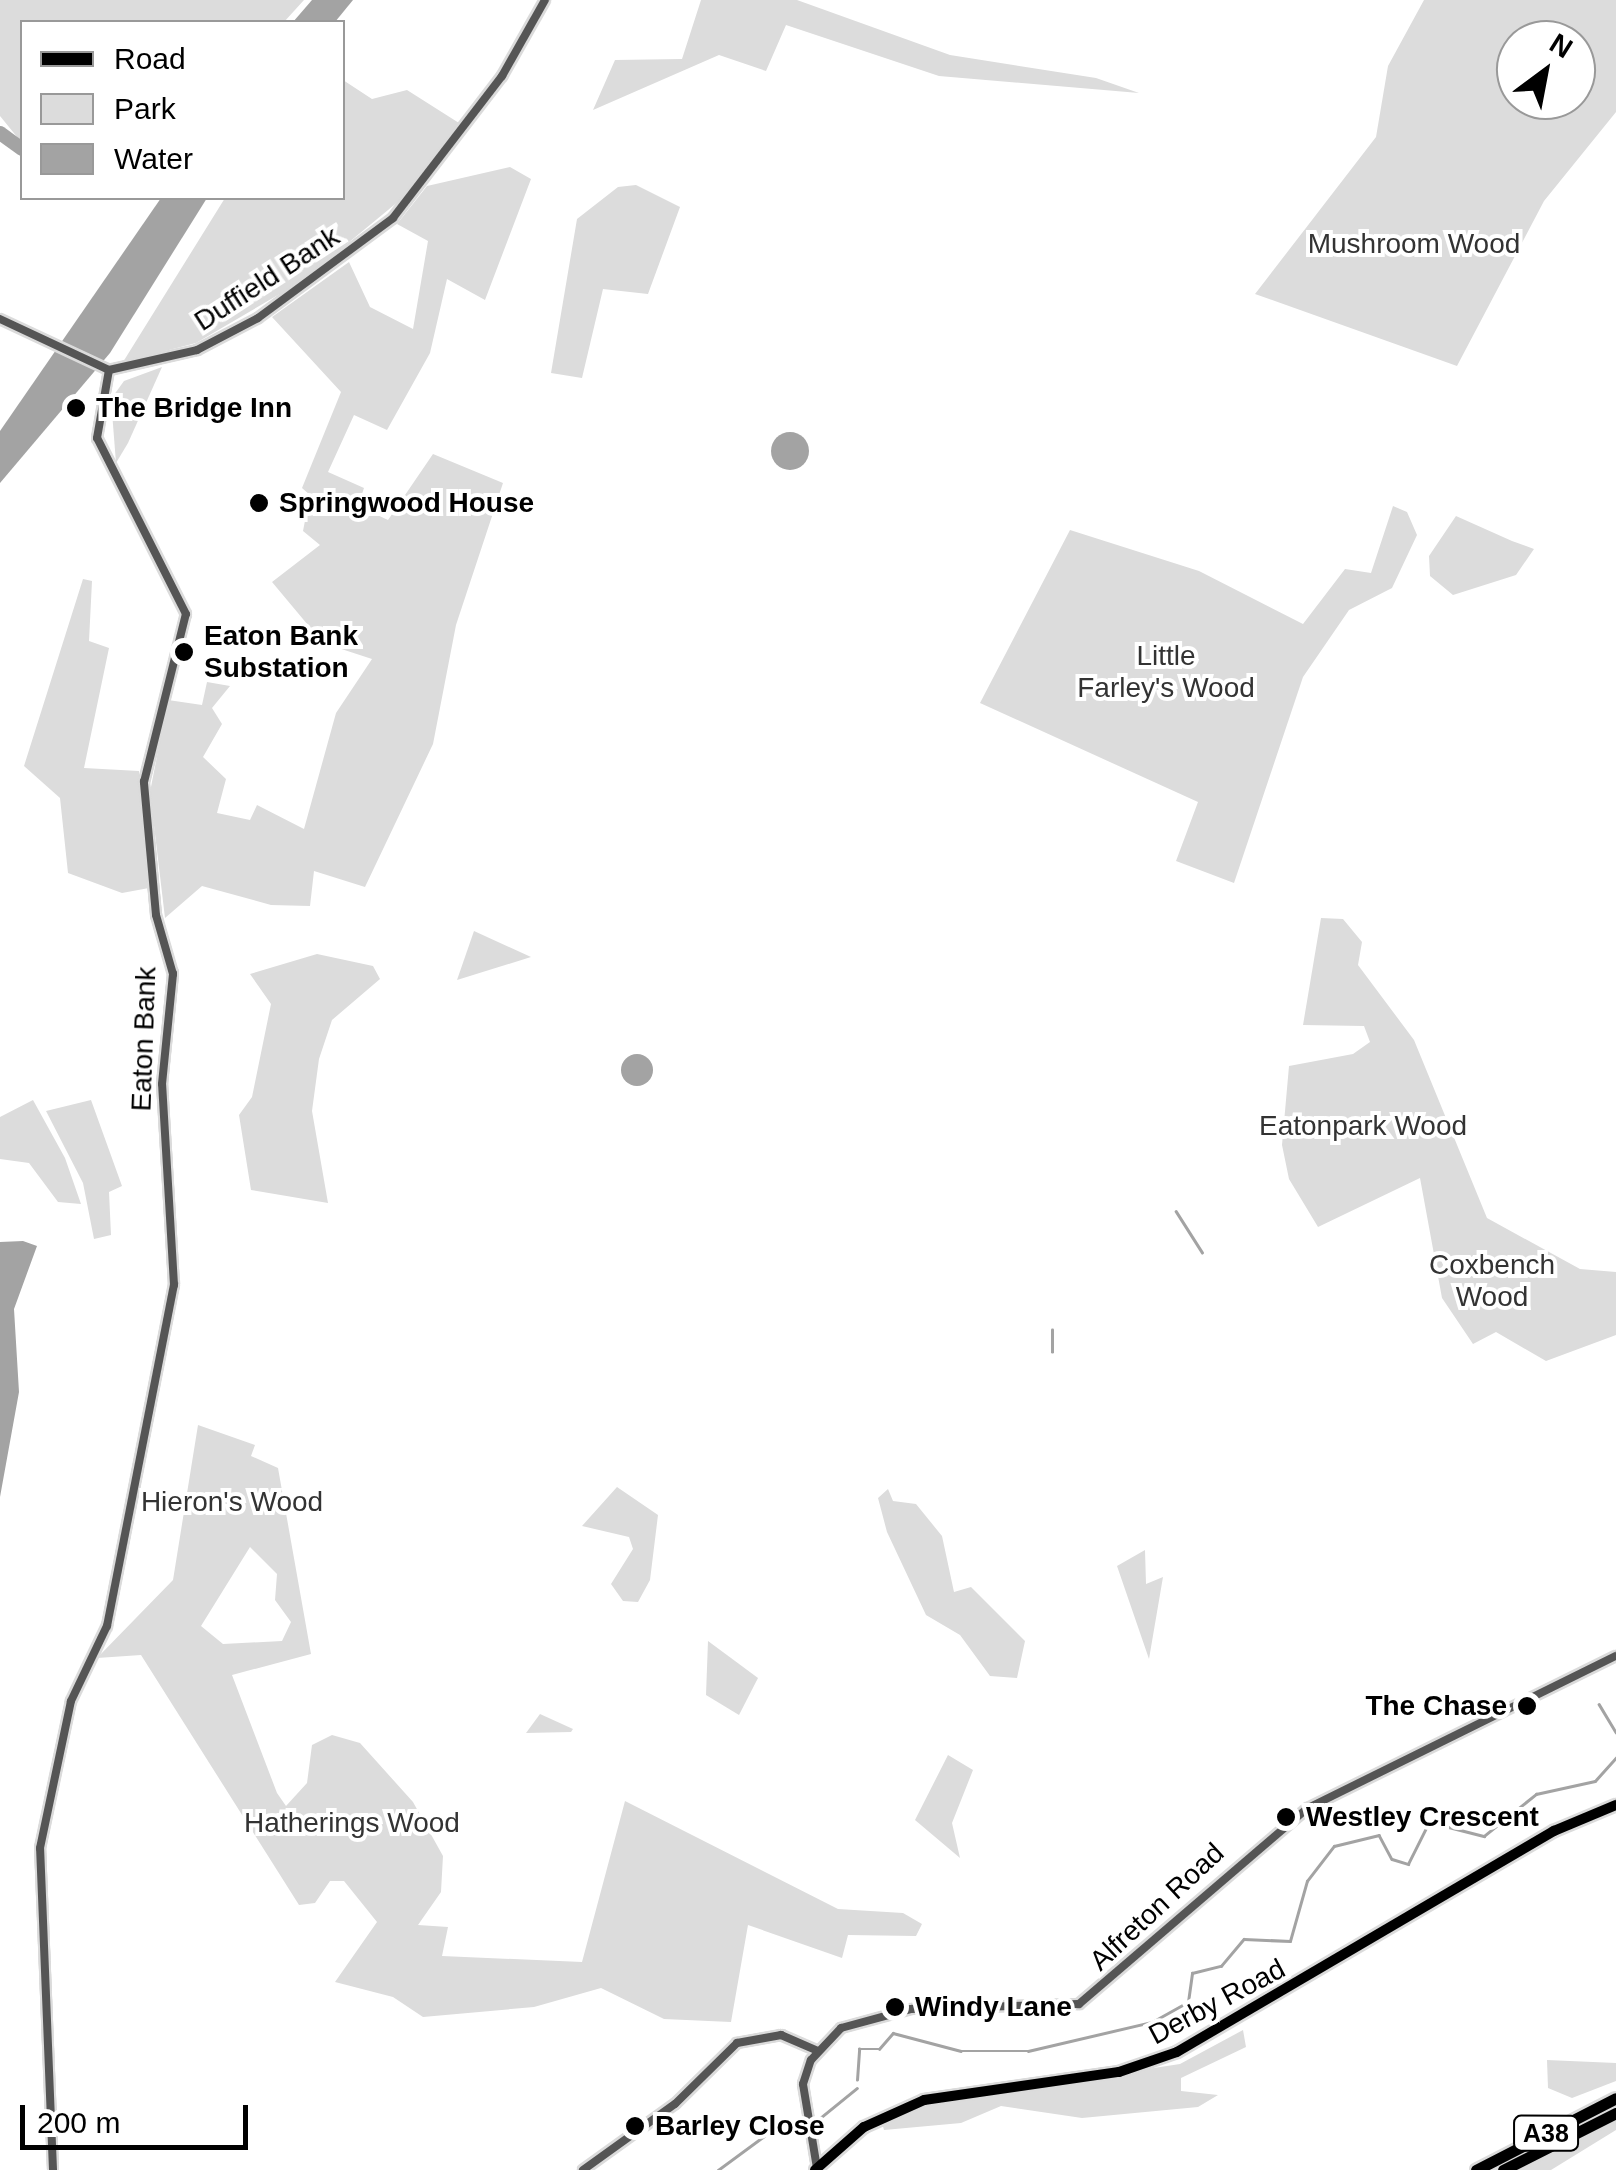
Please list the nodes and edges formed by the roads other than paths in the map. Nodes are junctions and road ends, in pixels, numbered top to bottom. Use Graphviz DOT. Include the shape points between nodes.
graph roads {
  1 [pos="545,0"];
  2 [pos="0,319"];
  3 [pos="109,370"];
  4 [pos="1616,1656"];
  5 [pos="1616,1805"];
  6 [pos="818,2051"];
  7 [pos="1616,2098"];
  8 [pos="1616,2114"];
  9 [pos="816,2169"];
  10 [pos="54,2170"];
  11 [pos="583,2170"];
  12 [pos="1476,2170"];
  13 [pos="1503,2170"];
  1 -- 3 [label="street, Duffield Bank" via="502,76 376,234 196,350"];
  2 -- 3 [label="street"];
  3 -- 10 [label="street, Eaton Bank" via="95,431 186,614 144,782 156,915 173,974 162,1084 174,1285 117,1579 103,1638 71,1701 38,1864"];
  4 -- 6 [label="street, Alfreton Road" via="1308,1808 1079,2004 876,2014 841,2028"];
  5 -- 9 [label="main road, Derby Road" via="1554,1830 1177,2052 1119,2072 924,2100 864,2126"];
  6 -- 9 [label="street" via="804,2095"];
  6 -- 11 [label="street" via="779,2035 737,2043 675,2104"];
  7 -- 12 [label="highway, A38"];
  8 -- 13 [label="highway, A38"];
}
